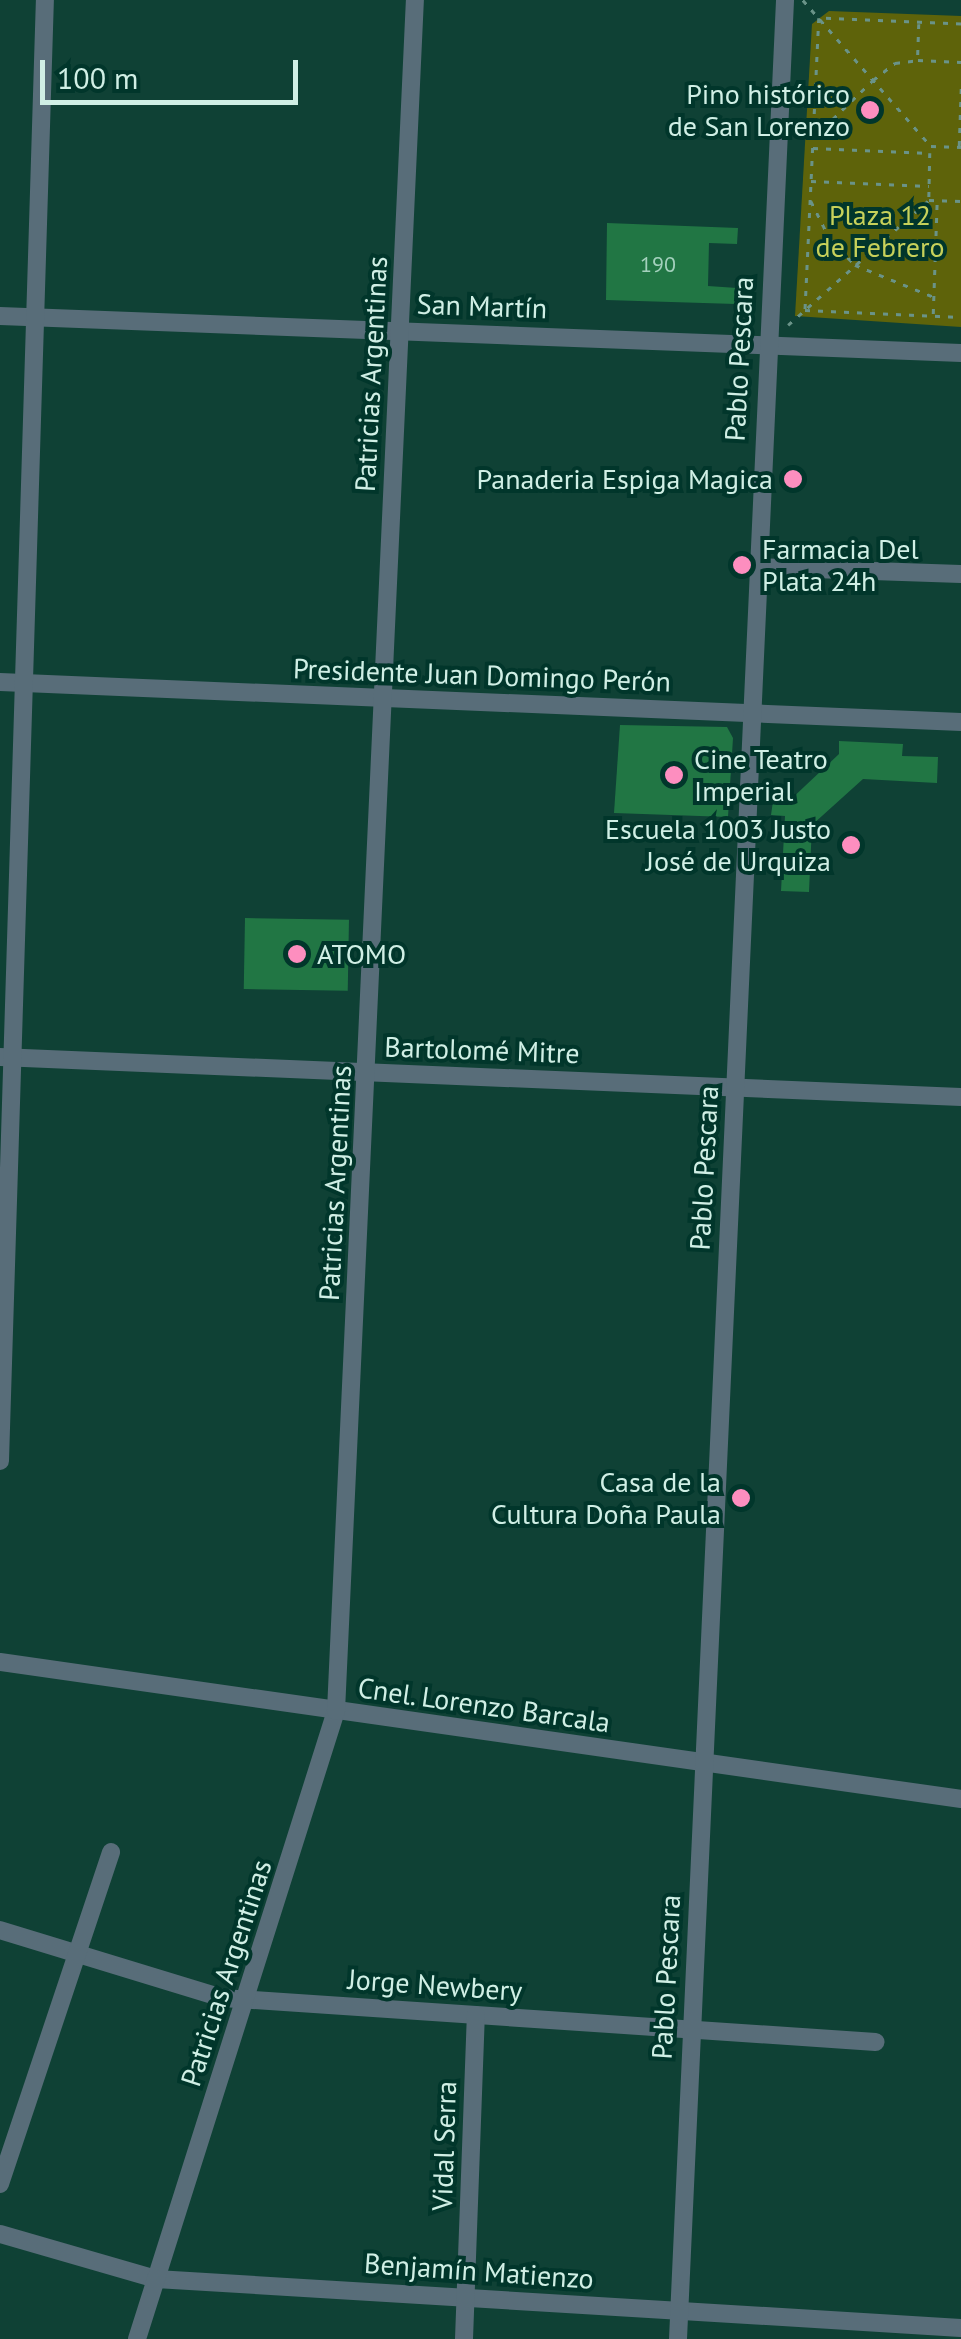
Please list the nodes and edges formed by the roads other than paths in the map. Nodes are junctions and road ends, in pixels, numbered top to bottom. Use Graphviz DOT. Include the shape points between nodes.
graph roads {
  1 [pos="45,0"];
  2 [pos="415,0"];
  3 [pos="785,0"];
  4 [pos="0,316"];
  5 [pos="38,318"];
  6 [pos="400,330"];
  7 [pos="766,345"];
  8 [pos="961,353"];
  9 [pos="757,567"];
  10 [pos="961,574"];
  11 [pos="0,682"];
  12 [pos="27,684"];
  13 [pos="383,698"];
  14 [pos="752,714"];
  15 [pos="961,722"];
  16 [pos="8,1057"];
  17 [pos="368,1073"];
  18 [pos="736,1089"];
  19 [pos="961,1097"];
  20 [pos="0,1444"];
  21 [pos="0,1461"];
  22 [pos="0,1662"];
  23 [pos="336,1712"];
  24 [pos="704,1764"];
  25 [pos="961,1799"];
  26 [pos="111,1852"];
  27 [pos="0,1930"];
  28 [pos="77,1955"];
  29 [pos="248,2001"];
  30 [pos="476,2016"];
  31 [pos="691,2029"];
  32 [pos="876,2042"];
  33 [pos="0,2184"];
  34 [pos="0,2234"];
  35 [pos="156,2279"];
  36 [pos="466,2297"];
  37 [pos="679,2311"];
  38 [pos="961,2328"];
  39 [pos="831,2330"];
  40 [pos="138,2339"];
  41 [pos="464,2339"];
  42 [pos="678,2339"];
  1 -- 5 [label="street"];
  2 -- 6 [label="street, Patricias Argentinas"];
  3 -- 7 [label="street, Pablo Pescara"];
  4 -- 5 [label="street, San Martín"];
  5 -- 6 [label="street, San Martín"];
  5 -- 12 [label="street"];
  6 -- 7 [label="street, San Martín"];
  6 -- 13 [label="street, Patricias Argentinas"];
  7 -- 8 [label="street, San Martín"];
  7 -- 9 [label="street, Pablo Pescara"];
  9 -- 10 [label="street"];
  9 -- 14 [label="street, Pablo Pescara"];
  11 -- 12 [label="street, Presidente Juan Domingo Perón"];
  12 -- 13 [label="street, Presidente Juan Domingo Perón"];
  12 -- 16 [label="street"];
  13 -- 14 [label="street, Presidente Juan Domingo Perón"];
  13 -- 17 [label="street, Patricias Argentinas"];
  14 -- 15 [label="street, Presidente Juan Domingo Perón"];
  14 -- 18 [label="street, Pablo Pescara"];
  16 -- 17 [label="street, Bartolomé Mitre"];
  16 -- 20 [label="street"];
  17 -- 18 [label="street, Bartolomé Mitre"];
  17 -- 23 [label="street, Patricias Argentinas"];
  18 -- 19 [label="street, Bartolomé Mitre"];
  18 -- 24 [label="street, Pablo Pescara"];
  20 -- 21 [label="street"];
  22 -- 23 [label="street, Cnel. Lorenzo Barcala"];
  23 -- 24 [label="street, Cnel. Lorenzo Barcala"];
  23 -- 29 [label="street, Patricias Argentinas"];
  24 -- 25 [label="street, Cnel. Lorenzo Barcala"];
  24 -- 31 [label="street, Pablo Pescara"];
  26 -- 28 [label="street"];
  27 -- 28 [label="street, Jorge Newbery"];
  28 -- 29 [label="street, Jorge Newbery"];
  28 -- 33 [label="street"];
  29 -- 30 [label="street, Jorge Newbery"];
  29 -- 35 [label="street, Patricias Argentinas"];
  30 -- 31 [label="street, Jorge Newbery"];
  30 -- 36 [label="street, Vidal Serra"];
  31 -- 32 [label="street, Jorge Newbery"];
  31 -- 37 [label="street, Pablo Pescara"];
  34 -- 35 [label="street, Benjamín Matienzo"];
  35 -- 36 [label="street, Benjamín Matienzo"];
  35 -- 40 [label="street, Patricias Argentinas"];
  36 -- 37 [label="street, Benjamín Matienzo"];
  36 -- 41 [label="street, Vidal Serra"];
  37 -- 39 [label="street, Benjamín Matienzo"];
  37 -- 42 [label="street, Pablo Pescara"];
  38 -- 39 [label="street, Benjamín Matienzo"];
}
